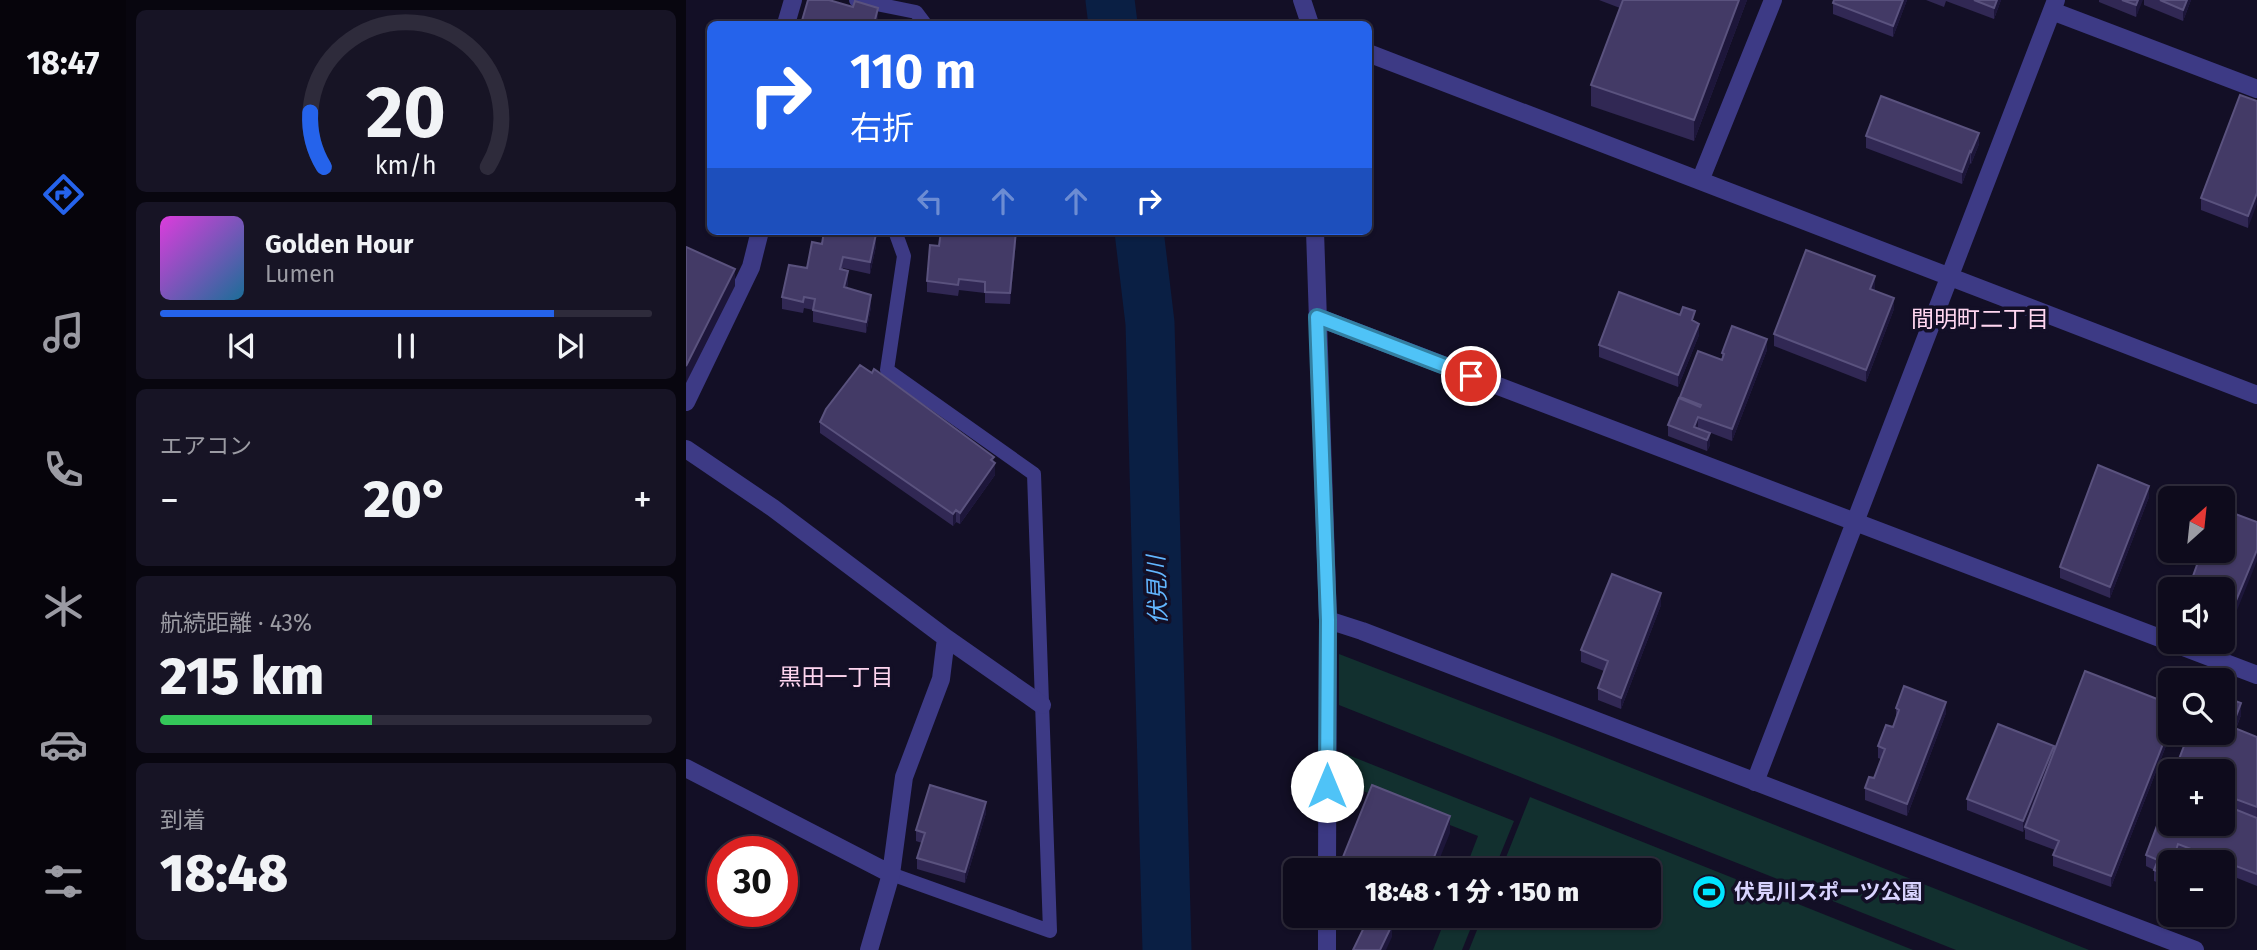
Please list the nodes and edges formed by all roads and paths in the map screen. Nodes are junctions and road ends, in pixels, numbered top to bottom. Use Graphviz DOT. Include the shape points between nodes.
graph roads {
  1 [pos="793,0"];
  2 [pos="856,0"];
  3 [pos="1302,0"];
  4 [pos="1773,0"];
  5 [pos="2054,5"];
  6 [pos="787,21"];
  7 [pos="923,21"];
  8 [pos="1309,21"];
  9 [pos="1372,55"];
  10 [pos="2257,89"];
  11 [pos="1700,181"];
  12 [pos="759,235"];
  13 [pos="896,235"];
  14 [pos="1315,235"];
  15 [pos="1950,277"];
  16 [pos="1317,317"];
  17 [pos="2257,395"];
  18 [pos="686,402"];
  19 [pos="686,449"];
  20 [pos="1854,523"];
  21 [pos="1328,620"];
  22 [pos="946,638"];
  23 [pos="2257,675"];
  24 [pos="1042,705"];
  25 [pos="686,768"];
  26 [pos="1755,782"];
  27 [pos="1327,858"];
  28 [pos="891,874"];
  29 [pos="1327,928"];
  30 [pos="869,950"];
  31 [pos="1327,950"];
  32 [pos="2195,950"];
  1 -- 6 [label="street"];
  2 -- 7 [label="lane" via="916,12"];
  3 -- 8 [label="street"];
  4 -- 11 [label="street"];
  5 -- 10 [label="street"];
  5 -- 15 [label="street"];
  9 -- 11 [label="street"];
  11 -- 15 [label="street"];
  12 -- 18 [label="street" via="751,267"];
  13 -- 24 [label="lane" via="904,256 887,370 1034,474"];
  14 -- 16 [label="street"];
  15 -- 17 [label="street"];
  15 -- 20 [label="street"];
  16 -- 20 [label="street"];
  16 -- 21 [label="street"];
  19 -- 22 [label="street"];
  20 -- 23 [label="street"];
  20 -- 26 [label="street"];
  21 -- 26 [label="street"];
  21 -- 27 [label="street"];
  22 -- 24 [label="street"];
  22 -- 28 [label="street" via="941,679 904,777"];
  24 -- 28 [label="lane" via="1050,931"];
  25 -- 28 [label="street"];
  26 -- 32 [label="street"];
  28 -- 30 [label="street"];
  29 -- 31 [label="street"];
}
